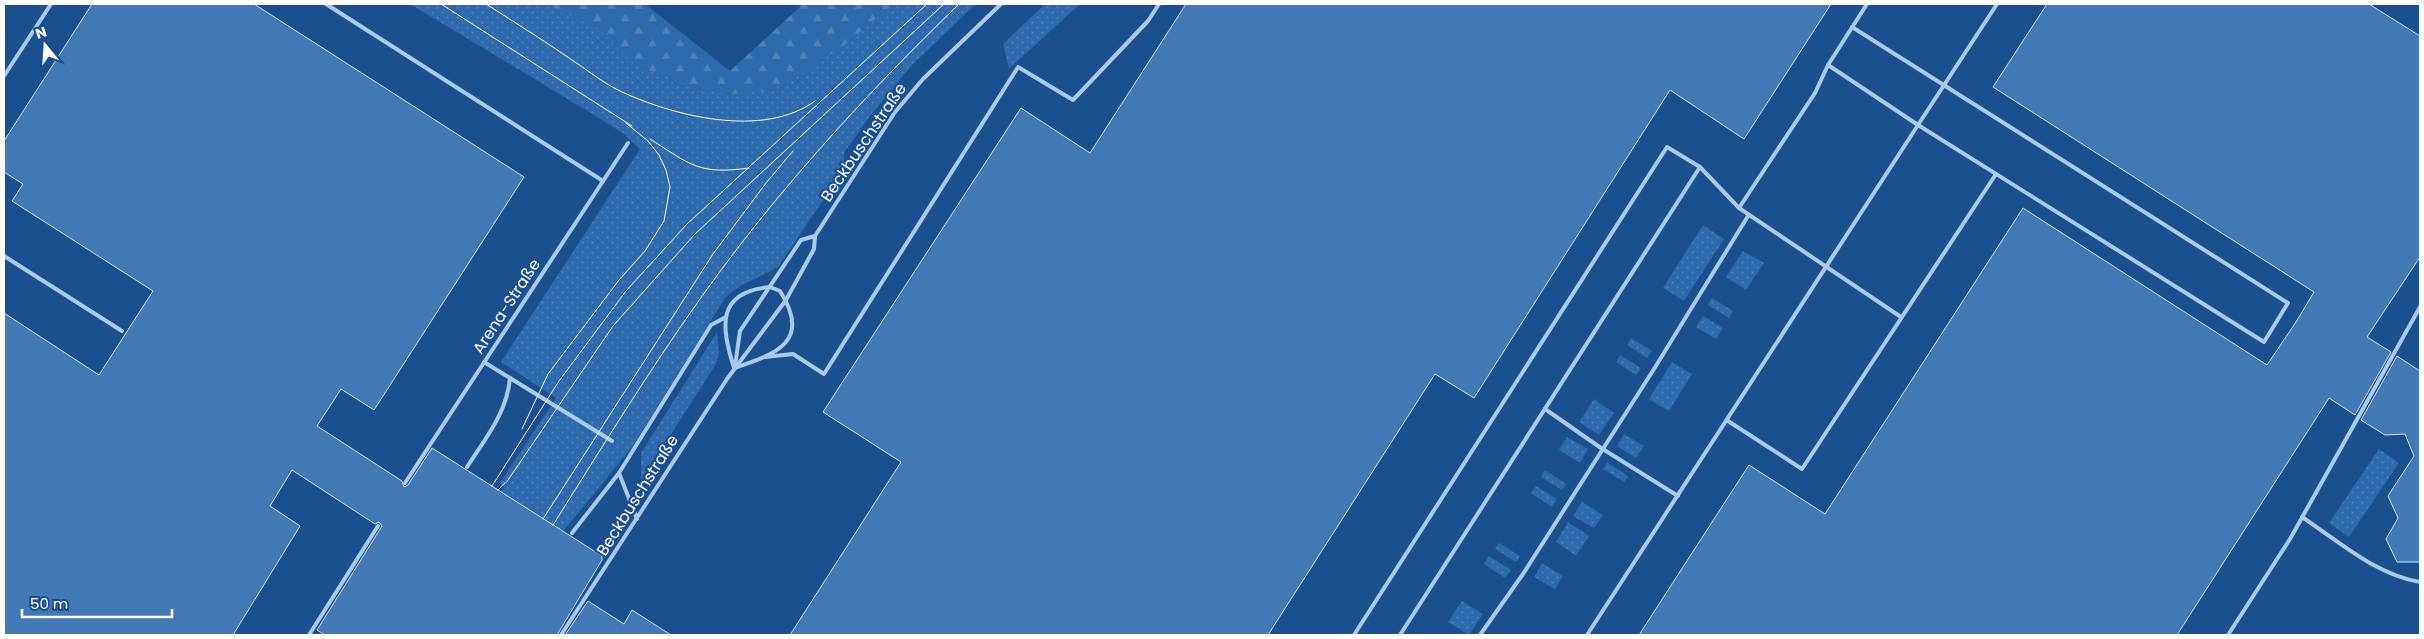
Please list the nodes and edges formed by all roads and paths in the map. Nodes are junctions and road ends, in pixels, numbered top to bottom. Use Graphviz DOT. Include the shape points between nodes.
graph roads {
  1 [pos="51,4"];
  2 [pos="326,4"];
  3 [pos="1001,4"];
  4 [pos="1160,4"];
  5 [pos="1867,4"];
  6 [pos="1997,4"];
  7 [pos="1852,27"];
  8 [pos="1828,65"];
  9 [pos="4,76"];
  10 [pos="1945,86"];
  11 [pos="1918,125"];
  12 [pos="628,143"];
  13 [pos="1700,167"];
  14 [pos="1996,174"];
  15 [pos="603,181"];
  16 [pos="1739,208"];
  17 [pos="1748,216"];
  18 [pos="815,236"];
  19 [pos="4,256"];
  20 [pos="1825,268"];
  21 [pos="770,287"];
  22 [pos="786,300"];
  23 [pos="2420,308"];
  24 [pos="726,317"];
  25 [pos="1901,317"];
  26 [pos="122,331"];
  27 [pos="765,357"];
  28 [pos="484,362"];
  29 [pos="734,368"];
  30 [pos="510,378"];
  31 [pos="1545,409"];
  32 [pos="1728,421"];
  33 [pos="612,441"];
  34 [pos="1602,448"];
  35 [pos="467,467"];
  36 [pos="619,473"];
  37 [pos="405,483"];
  38 [pos="1678,496"];
  39 [pos="2302,517"];
  40 [pos="637,519"];
  41 [pos="378,526"];
  42 [pos="572,533"];
  43 [pos="2420,582"];
  44 [pos="309,635"];
  45 [pos="561,635"];
  46 [pos="1354,635"];
  47 [pos="1400,635"];
  48 [pos="1480,635"];
  49 [pos="1587,635"];
  50 [pos="2228,635"];
  1 -- 9 [label="lane"];
  2 -- 15 [label="lane"];
  3 -- 18 [label="lane, Beckbuschstraße" via="923,79 895,112"];
  4 -- 27 [label="lane" via="1148,21 1073,100 1018,67 824,374 793,354"];
  5 -- 7 [label="lane"];
  6 -- 10 [label="lane"];
  7 -- 8 [label="lane"];
  7 -- 10 [label="lane"];
  8 -- 11 [label="lane"];
  8 -- 16 [label="lane" via="1815,94"];
  10 -- 11 [label="lane"];
  10 -- 14 [label="lane" via="2288,303 2264,342"];
  11 -- 14 [label="lane"];
  11 -- 20 [label="lane"];
  12 -- 15 [label="lane, Arena-Straße"];
  13 -- 16 [label="lane"];
  13 -- 31 [label="lane"];
  13 -- 46 [label="lane" via="1667,147"];
  14 -- 25 [label="lane"];
  15 -- 28 [label="lane, Arena-Straße"];
  16 -- 17 [label="lane"];
  17 -- 20 [label="lane"];
  17 -- 34 [label="lane" via="1695,305"];
  18 -- 21 [label="lane, Beckbuschstraße" via="801,240"];
  18 -- 22 [label="lane, Beckbuschstraße" via="814,249"];
  19 -- 26 [label="lane"];
  20 -- 25 [label="lane"];
  20 -- 32 [label="lane"];
  21 -- 22 [label="lane" via="780,291"];
  21 -- 24 [label="lane" via="753,288 733,300"];
  21 -- 29 [label="lane, Beckbuschstraße" via="740,331"];
  22 -- 27 [label="lane" via="793,318 790,337 786,345"];
  22 -- 29 [label="lane, Beckbuschstraße"];
  23 -- 39 [label="lane"];
  24 -- 29 [label="lane"];
  24 -- 36 [label="lane" via="711,326"];
  25 -- 32 [label="lane" via="1802,469"];
  27 -- 29 [label="lane"];
  28 -- 30 [label="lane"];
  28 -- 37 [label="lane, Arena-Straße"];
  29 -- 40 [label="lane, Beckbuschstraße"];
  30 -- 33 [label="lane"];
  30 -- 35 [label="lane" via="501,414"];
  31 -- 34 [label="lane"];
  31 -- 47 [label="lane"];
  32 -- 38 [label="lane"];
  34 -- 38 [label="lane"];
  34 -- 48 [label="lane" via="1523,574"];
  36 -- 40 [label="lane"];
  36 -- 42 [label="lane"];
  38 -- 49 [label="lane"];
  39 -- 43 [label="lane" via="2372,564 2402,579"];
  39 -- 50 [label="lane"];
  40 -- 45 [label="lane, Beckbuschstraße"];
  41 -- 44 [label="lane"];
}
